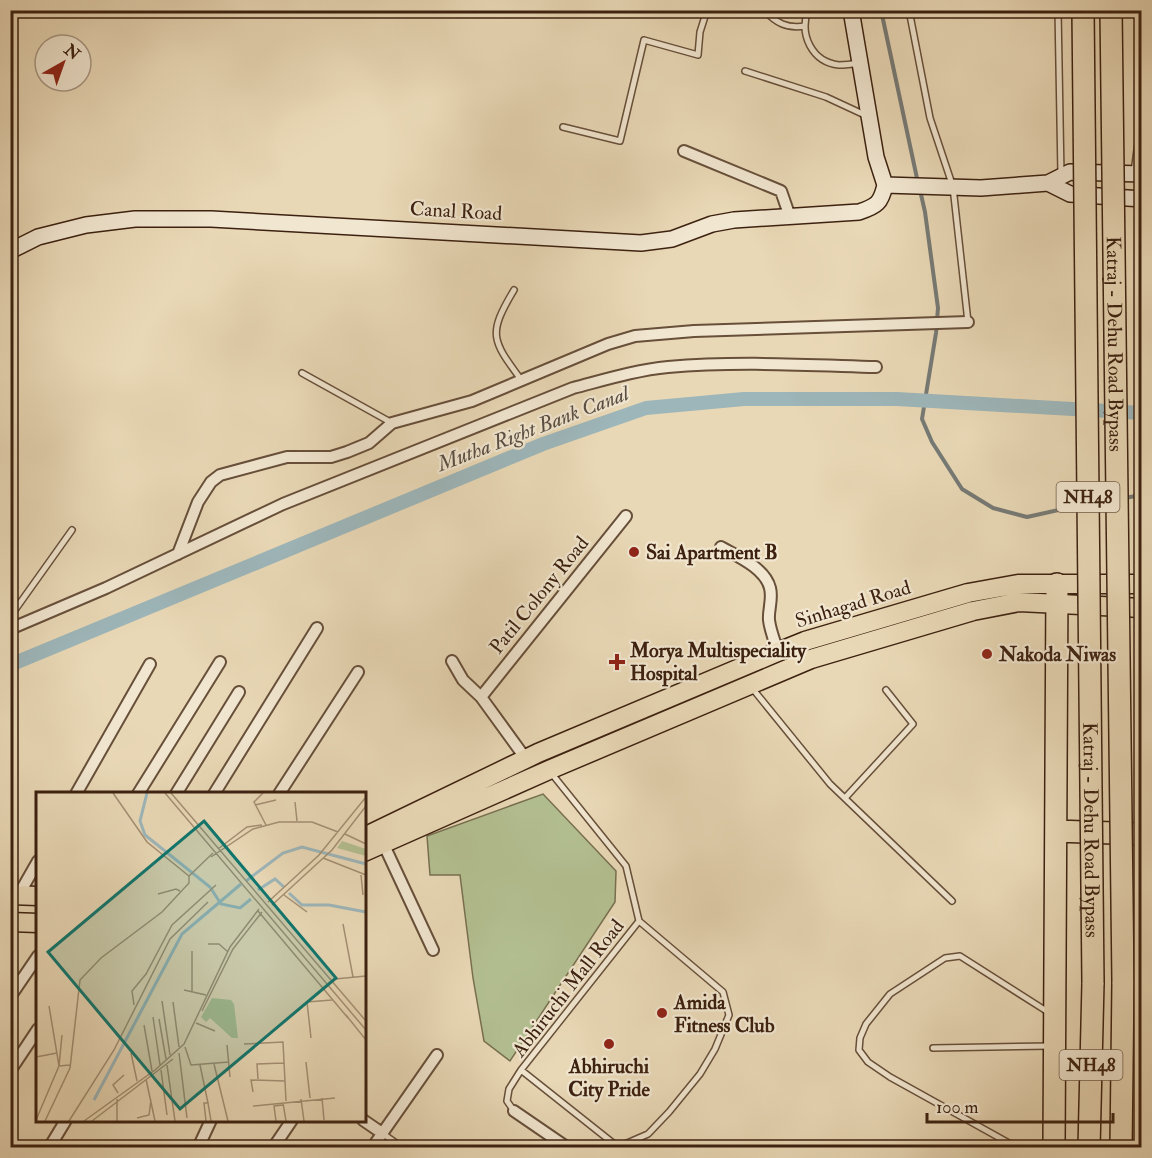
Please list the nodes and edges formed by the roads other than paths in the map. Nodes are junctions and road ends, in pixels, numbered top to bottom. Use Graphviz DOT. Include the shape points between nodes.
graph roads {
  1 [pos="707,10"];
  2 [pos="764,10"];
  3 [pos="808,10"];
  4 [pos="851,10"];
  5 [pos="909,10"];
  6 [pos="1058,10"];
  7 [pos="1083,10"];
  8 [pos="1111,10"];
  9 [pos="806,26"];
  10 [pos="860,63"];
  11 [pos="745,71"];
  12 [pos="1142,113"];
  13 [pos="868,117"];
  14 [pos="563,127"];
  15 [pos="684,151"];
  16 [pos="1138,174"];
  17 [pos="1055,180"];
  18 [pos="885,185"];
  19 [pos="945,186"];
  20 [pos="1142,199"];
  21 [pos="790,217"];
  22 [pos="10,251"];
  23 [pos="514,290"];
  24 [pos="968,322"];
  25 [pos="876,367"];
  26 [pos="302,373"];
  27 [pos="522,381"];
  28 [pos="392,423"];
  29 [pos="626,516"];
  30 [pos="72,530"];
  31 [pos="721,547"];
  32 [pos="178,554"];
  33 [pos="1142,584"];
  34 [pos="1057,594"];
  35 [pos="1142,608"];
  36 [pos="10,617"];
  37 [pos="10,628"];
  38 [pos="316,628"];
  39 [pos="778,652"];
  40 [pos="452,661"];
  41 [pos="220,662"];
  42 [pos="150,664"];
  43 [pos="358,672"];
  44 [pos="749,685"];
  45 [pos="886,690"];
  46 [pos="239,692"];
  47 [pos="481,697"];
  48 [pos="526,759"];
  49 [pos="549,770"];
  50 [pos="77,792"];
  51 [pos="139,792"];
  52 [pos="177,792"];
  53 [pos="215,792"];
  54 [pos="280,792"];
  55 [pos="845,798"];
  56 [pos="1056,831"];
  57 [pos="1142,834"];
  58 [pos="366,836"];
  59 [pos="383,843"];
  60 [pos="366,851"];
  61 [pos="36,864"];
  62 [pos="36,896"];
  63 [pos="13,898"];
  64 [pos="952,901"];
  65 [pos="36,903"];
  66 [pos="10,915"];
  67 [pos="36,915"];
  68 [pos="639,921"];
  69 [pos="10,922"];
  70 [pos="36,923"];
  71 [pos="433,950"];
  72 [pos="36,959"];
  73 [pos="10,997"];
  74 [pos="1055,1016"];
  75 [pos="36,1032"];
  76 [pos="1054,1046"];
  77 [pos="933,1048"];
  78 [pos="437,1055"];
  79 [pos="521,1070"];
  80 [pos="10,1071"];
  81 [pos="514,1111"];
  82 [pos="65,1122"];
  83 [pos="210,1122"];
  84 [pos="291,1122"];
  85 [pos="366,1122"];
  86 [pos="382,1133"];
  87 [pos="49,1148"];
  88 [pos="198,1148"];
  89 [pos="273,1148"];
  90 [pos="372,1148"];
  91 [pos="403,1148"];
  92 [pos="568,1148"];
  93 [pos="1018,1148"];
  94 [pos="1054,1148"];
  95 [pos="1089,1148"];
  96 [pos="1120,1148"];
  1 -- 14 [label="lane" via="698,55 644,40 620,141"];
  2 -- 9 [label="lane" via="784,26"];
  3 -- 9 [label="lane"];
  4 -- 10 [label="street"];
  5 -- 19 [label="lane"];
  6 -- 17 [label="lane"];
  7 -- 95 [label="highway, Katraj - Dehu Road Bypass / NH48, bridge" via="1093,983"];
  8 -- 96 [label="highway, Katraj - Dehu Road Bypass / NH48, bridge" via="1123,982"];
  9 -- 10 [label="lane" via="809,47 816,55 840,65"];
  10 -- 13 [label="street"];
  11 -- 13 [label="lane" via="826,97"];
  12 -- 16 [label="lane"];
  13 -- 18 [label="street"];
  15 -- 21 [label="street" via="781,191"];
  16 -- 17 [label="street" via="1070,172"];
  17 -- 19 [label="street" via="981,188"];
  17 -- 20 [label="street" via="1070,194"];
  18 -- 19 [label="street"];
  18 -- 21 [label="street, Canal Road" via="881,200 860,212"];
  19 -- 24 [label="lane"];
  21 -- 22 [label="street, Canal Road" via="734,220 672,239 641,243 211,219 135,219 86,225 38,237"];
  23 -- 27 [label="lane" via="496,324 496,341"];
  24 -- 27 [label="street" via="635,336"];
  25 -- 32 [label="street" via="745,364 667,367 621,375 573,388 305,495"];
  26 -- 28 [label="lane"];
  27 -- 28 [label="street" via="472,401"];
  28 -- 32 [label="street" via="369,443 332,457 287,458 220,475 198,502"];
  29 -- 47 [label="street, Patil Colony Road"];
  30 -- 36 [label="lane"];
  31 -- 39 [label="street" via="750,564 770,587 769,621"];
  32 -- 37 [label="street"];
  33 -- 34 [label="main road, Sinhagad Road"];
  34 -- 35 [label="main road, Sinhagad Road"];
  34 -- 39 [label="main road, Sinhagad Road" via="1018,584 968,593"];
  34 -- 44 [label="main road, Sinhagad Road" via="973,611 812,659"];
  34 -- 56 [label="highway"];
  38 -- 53 [label="street"];
  39 -- 48 [label="main road, Sinhagad Road"];
  40 -- 47 [label="street" via="463,680"];
  41 -- 51 [label="street"];
  42 -- 50 [label="street"];
  43 -- 54 [label="street"];
  44 -- 49 [label="main road, Sinhagad Road"];
  44 -- 55 [label="lane"];
  45 -- 55 [label="lane" via="913,724"];
  46 -- 52 [label="street"];
  47 -- 48 [label="street"];
  48 -- 58 [label="main road, Sinhagad Road"];
  49 -- 59 [label="main road, Sinhagad Road"];
  49 -- 68 [label="lane, Abhiruchi Mall Road" via="626,866"];
  55 -- 64 [label="lane"];
  56 -- 57 [label="highway"];
  56 -- 74 [label="highway"];
  59 -- 60 [label="main road, Sinhagad Road"];
  59 -- 71 [label="street"];
  61 -- 63 [label="street"];
  62 -- 63 [label="main road"];
  63 -- 65 [label="main road"];
  66 -- 67 [label="main road"];
  68 -- 79 [label="lane, Abhiruchi Mall Road"];
  68 -- 79 [label="lane, Abhiruchi Mall Road" via="723,992 729,1015 715,1049 675,1106 648,1134 618,1147"];
  69 -- 70 [label="main road"];
  72 -- 73 [label="street"];
  74 -- 76 [label="highway"];
  74 -- 93 [label="lane" via="960,956 945,958 890,994 860,1038 859,1050 868,1062"];
  75 -- 80 [label="street"];
  76 -- 77 [label="lane"];
  76 -- 94 [label="highway"];
  78 -- 86 [label="street"];
  79 -- 81 [label="lane" via="509,1089 507,1101"];
  81 -- 92 [label="street"];
  82 -- 87 [label="street"];
  83 -- 88 [label="street"];
  84 -- 89 [label="street"];
  85 -- 86 [label="street"];
  86 -- 90 [label="street"];
  86 -- 91 [label="lane"];
}
